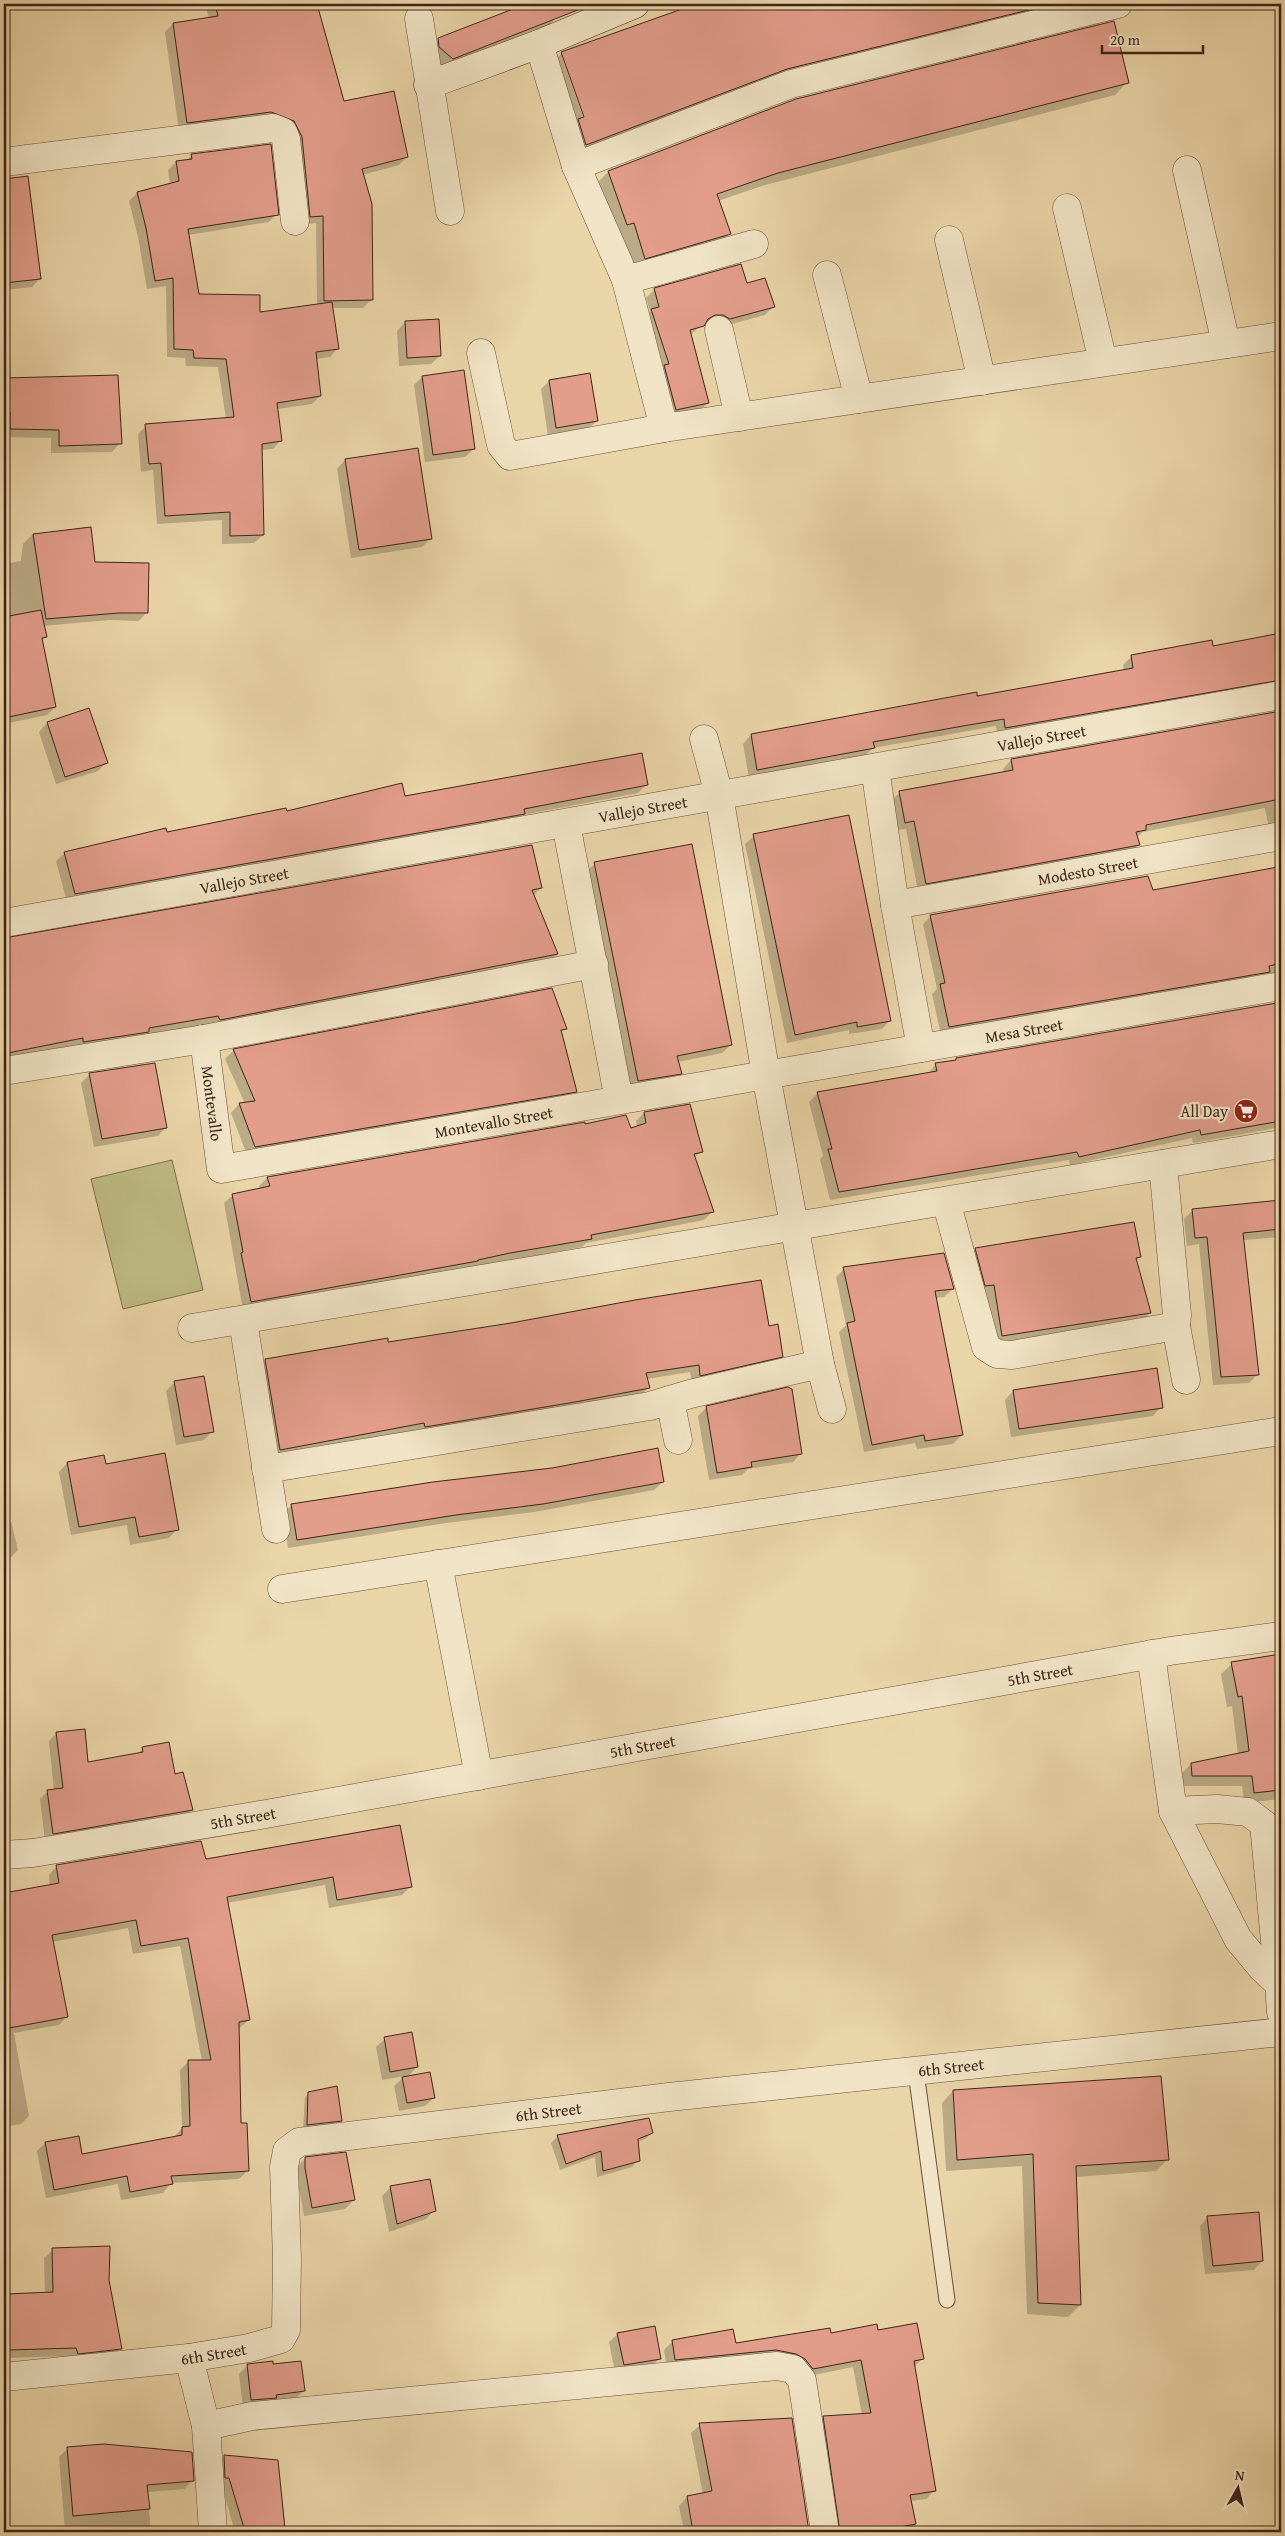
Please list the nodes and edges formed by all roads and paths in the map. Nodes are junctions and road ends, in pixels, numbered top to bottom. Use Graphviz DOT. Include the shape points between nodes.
graph roads {
  1 [pos="635,4"];
  2 [pos="1118,4"];
  3 [pos="419,19"];
  4 [pos="539,44"];
  5 [pos="428,85"];
  6 [pos="4,162"];
  7 [pos="576,166"];
  8 [pos="1187,170"];
  9 [pos="1067,208"];
  10 [pos="450,211"];
  11 [pos="295,221"];
  12 [pos="949,240"];
  13 [pos="754,244"];
  14 [pos="827,275"];
  15 [pos="626,280"];
  16 [pos="719,330"];
  17 [pos="1281,336"];
  18 [pos="1226,344"];
  19 [pos="481,353"];
  20 [pos="1103,362"];
  21 [pos="982,381"];
  22 [pos="859,399"];
  23 [pos="739,417"];
  24 [pos="664,428"];
  25 [pos="1281,695"];
  26 [pos="704,739"];
  27 [pos="875,768"];
  28 [pos="720,795"];
  29 [pos="566,824"];
  30 [pos="1281,836"];
  31 [pos="895,905"];
  32 [pos="4,923"];
  33 [pos="594,964"];
  34 [pos="1281,986"];
  35 [pos="204,1039"];
  36 [pos="920,1048"];
  37 [pos="4,1071"];
  38 [pos="766,1075"];
  39 [pos="619,1100"];
  40 [pos="1281,1144"];
  41 [pos="1163,1164"];
  42 [pos="221,1169"];
  43 [pos="946,1201"];
  44 [pos="795,1227"];
  45 [pos="243,1321"];
  46 [pos="1176,1326"];
  47 [pos="192,1328"];
  48 [pos="820,1364"];
  49 [pos="1186,1380"];
  50 [pos="670,1400"];
  51 [pos="832,1409"];
  52 [pos="1281,1431"];
  53 [pos="678,1440"];
  54 [pos="266,1469"];
  55 [pos="276,1529"];
  56 [pos="438,1564"];
  57 [pos="282,1589"];
  58 [pos="1281,1636"];
  59 [pos="1151,1654"];
  60 [pos="479,1776"];
  61 [pos="1173,1811"];
  62 [pos="4,1855"];
  63 [pos="1279,1984"];
  64 [pos="1281,2012"];
  65 [pos="1281,2032"];
  66 [pos="916,2072"];
  67 [pos="946,2300"];
  68 [pos="189,2358"];
  69 [pos="4,2376"];
  70 [pos="206,2426"];
  71 [pos="213,2532"];
  72 [pos="825,2532"];
  1 -- 4 [label="street"];
  2 -- 7 [label="street" via="791,84"];
  3 -- 5 [label="street"];
  4 -- 5 [label="street"];
  4 -- 7 [label="street"];
  5 -- 10 [label="street"];
  6 -- 11 [label="street" via="273,128 283,132 286,139"];
  7 -- 15 [label="street"];
  8 -- 18 [label="street"];
  9 -- 20 [label="street"];
  12 -- 21 [label="street"];
  13 -- 15 [label="street"];
  14 -- 22 [label="street"];
  15 -- 24 [label="street"];
  16 -- 23 [label="street"];
  17 -- 18 [label="street"];
  18 -- 20 [label="street"];
  19 -- 24 [label="street" via="501,444 510,456"];
  20 -- 21 [label="street"];
  21 -- 22 [label="street"];
  22 -- 23 [label="street"];
  23 -- 24 [label="street"];
  25 -- 27 [label="street, Vallejo Street"];
  26 -- 28 [label="street"];
  27 -- 28 [label="street, Vallejo Street"];
  27 -- 31 [label="street"];
  28 -- 29 [label="street, Vallejo Street"];
  28 -- 38 [label="street"];
  29 -- 32 [label="street, Vallejo Street"];
  29 -- 33 [label="street"];
  30 -- 31 [label="street, Modesto Street"];
  31 -- 36 [label="street"];
  33 -- 35 [label="street"];
  33 -- 39 [label="street"];
  34 -- 36 [label="street, Mesa Street"];
  35 -- 37 [label="street"];
  35 -- 42 [label="street, Montevallo"];
  36 -- 38 [label="street, Mesa Street"];
  38 -- 39 [label="street, Montevallo Street"];
  38 -- 44 [label="street"];
  39 -- 42 [label="street, Montevallo Street"];
  40 -- 41 [label="street"];
  41 -- 43 [label="street"];
  41 -- 46 [label="street"];
  43 -- 44 [label="street"];
  43 -- 46 [label="street" via="986,1347 997,1354 1022,1354"];
  44 -- 45 [label="street"];
  44 -- 48 [label="street"];
  45 -- 47 [label="street"];
  45 -- 54 [label="street"];
  46 -- 49 [label="street"];
  48 -- 50 [label="street"];
  48 -- 51 [label="street"];
  50 -- 53 [label="street"];
  50 -- 54 [label="street" via="650,1406"];
  52 -- 56 [label="street"];
  54 -- 55 [label="street"];
  56 -- 57 [label="street"];
  56 -- 60 [label="street"];
  58 -- 59 [label="street, 5th Street"];
  59 -- 60 [label="street, 5th Street"];
  59 -- 61 [label="street"];
  60 -- 62 [label="street, 5th Street" via="32,1853"];
  61 -- 63 [label="street" via="1238,1939"];
  61 -- 63 [label="street" via="1248,1812 1264,1824"];
  63 -- 64 [label="street"];
  65 -- 66 [label="street, 6th Street"];
  66 -- 67 [label="lane"];
  66 -- 68 [label="street, 6th Street" via="669,2097 299,2142 287,2151 284,2167 286,2330 281,2338 271,2343"];
  68 -- 69 [label="street, 6th Street"];
  68 -- 70 [label="street"];
  70 -- 71 [label="street"];
  70 -- 72 [label="street" via="272,2414 777,2366 793,2369 802,2380"];
}
